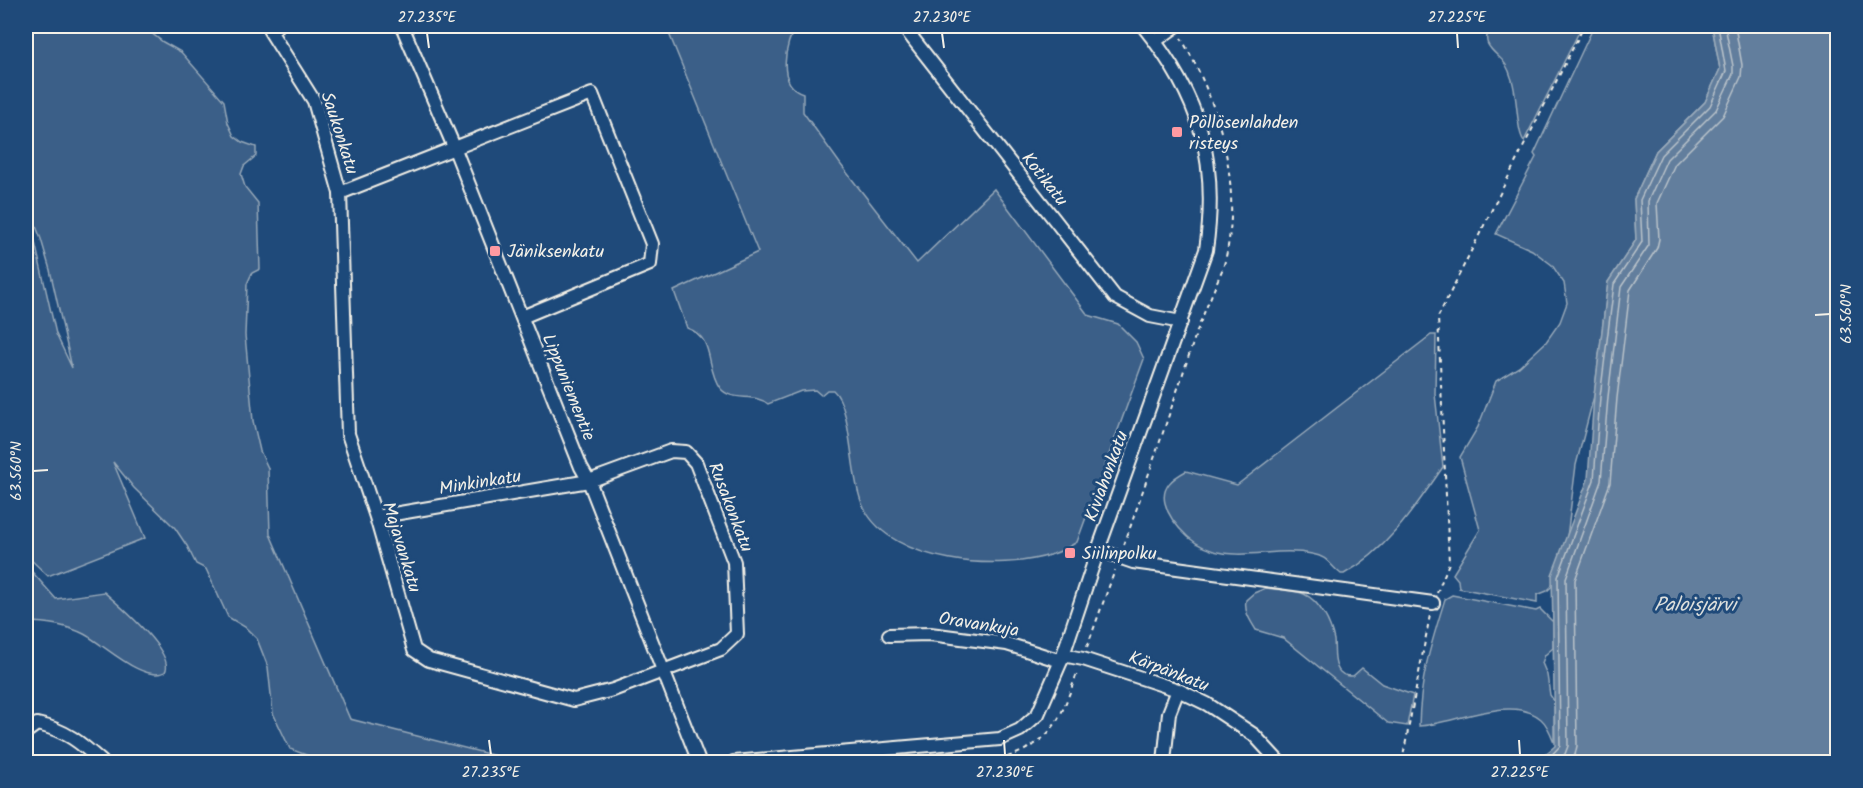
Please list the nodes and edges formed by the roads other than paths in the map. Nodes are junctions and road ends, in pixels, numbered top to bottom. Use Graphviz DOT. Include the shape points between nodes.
graph roads {
  1 [pos="277,26"];
  2 [pos="402,26"];
  3 [pos="903,26"];
  4 [pos="1143,26"];
  5 [pos="1176,26"];
  6 [pos="1155,41"];
  7 [pos="454,147"];
  8 [pos="340,193"];
  9 [pos="522,317"];
  10 [pos="1181,322"];
  11 [pos="589,482"];
  12 [pos="376,517"];
  13 [pos="1098,550"];
  14 [pos="1433,603"];
  15 [pos="889,635"];
  16 [pos="1062,658"];
  17 [pos="664,672"];
  18 [pos="1178,690"];
  19 [pos="26,732"];
  20 [pos="102,762"];
  21 [pos="699,762"];
  22 [pos="734,762"];
  23 [pos="1164,762"];
  24 [pos="1279,762"];
  1 -- 8 [label="street, Saukonkatu" via="270,31 314,101"];
  2 -- 7 [label="street, Lippuniementie"];
  3 -- 10 [label="street, Kotikatu" via="1115,297 1150,316"];
  4 -- 6 [label="street, Kiviahonkatu"];
  5 -- 6 [label="street"];
  6 -- 10 [label="street, Kiviahonkatu" via="1176,70 1190,101 1209,164 1206,250"];
  7 -- 8 [label="street"];
  7 -- 9 [label="street, Lippuniementie"];
  7 -- 9 [label="street" via="592,94 652,244 650,264"];
  8 -- 12 [label="street, Majavankatu" via="348,434"];
  9 -- 11 [label="street, Lippuniementie"];
  10 -- 13 [label="street, Kiviahonkatu"];
  11 -- 12 [label="street, Minkinkatu"];
  11 -- 17 [label="street, Lippuniementie"];
  11 -- 17 [label="street, Rusakonkatu" via="671,451 686,452 696,463 734,562 737,634 721,649"];
  12 -- 17 [label="street, Majavankatu" via="414,650 429,660 574,700"];
  13 -- 14 [label="street" via="1133,562"];
  13 -- 16 [label="street, Kiviahonkatu"];
  15 -- 16 [label="street, Oravankuja" via="930,634 1007,644"];
  16 -- 18 [label="street, Kärpänkatu" via="1083,658"];
  16 -- 22 [label="street, Kiviahonkatu" via="1038,714 1020,730 1000,739"];
  17 -- 21 [label="street, Lippuniementie"];
  18 -- 23 [label="street" via="1168,712"];
  18 -- 24 [label="street, Kärpänkatu" via="1254,735"];
  19 -- 20 [label="street" via="38,724 50,727 78,740"];
}
